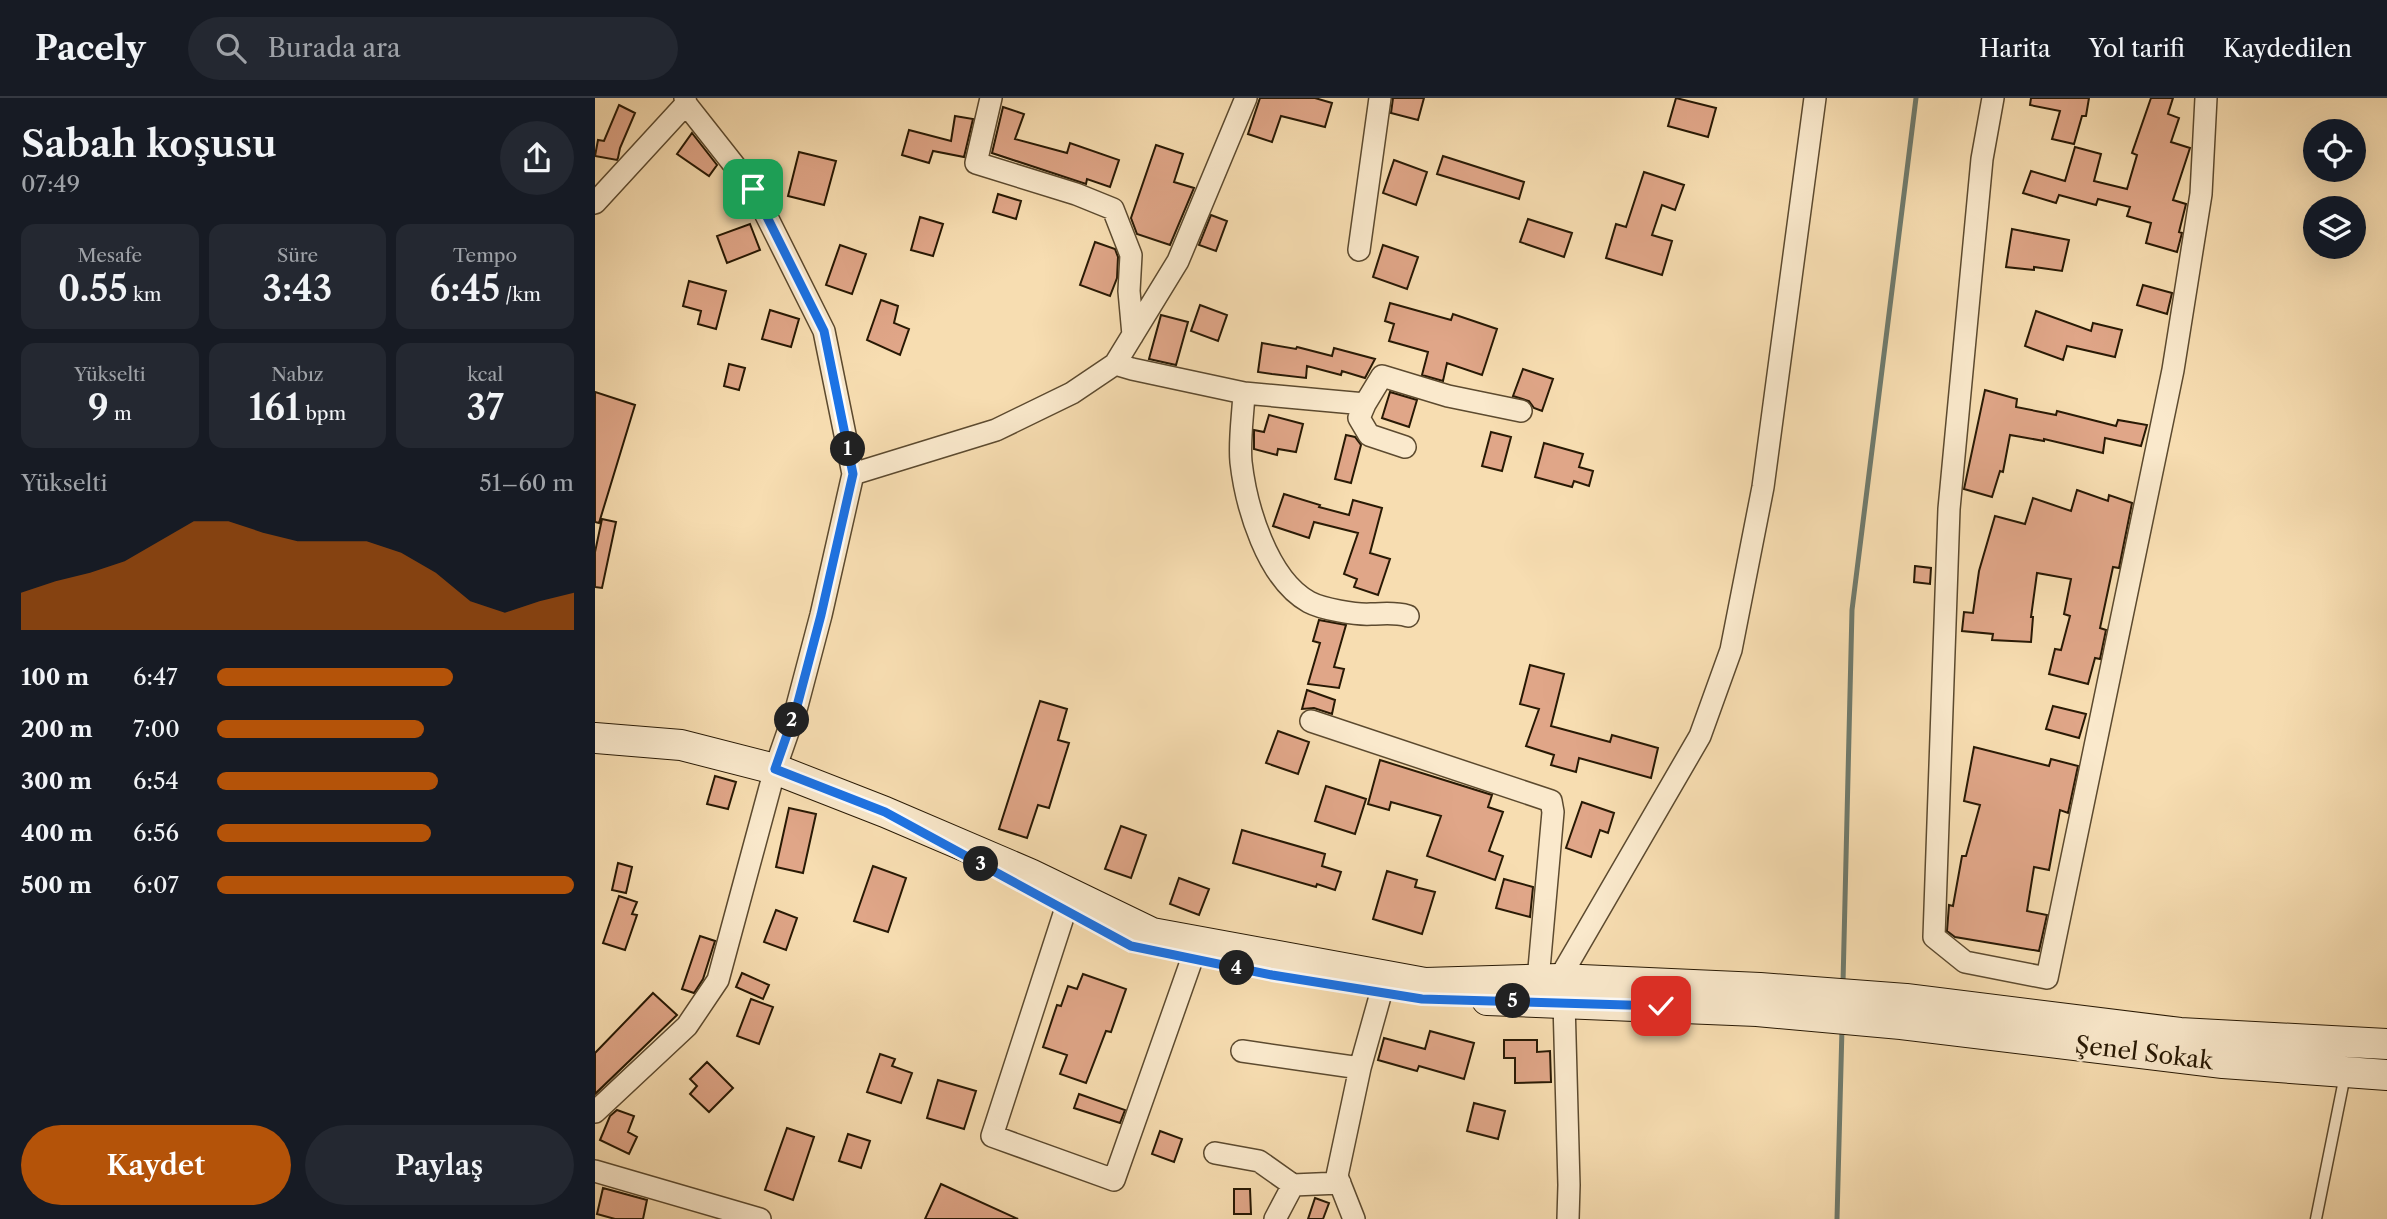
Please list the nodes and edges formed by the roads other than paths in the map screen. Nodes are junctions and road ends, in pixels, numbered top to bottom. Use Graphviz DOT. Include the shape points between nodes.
graph roads {
  1 [pos="991,98"];
  2 [pos="1246,98"];
  3 [pos="1380,98"];
  4 [pos="1815,98"];
  5 [pos="1993,98"];
  6 [pos="2206,98"];
  7 [pos="686,101"];
  8 [pos="595,203"];
  9 [pos="1359,250"];
  10 [pos="1133,335"];
  11 [pos="1115,363"];
  12 [pos="1244,393"];
  13 [pos="1365,404"];
  14 [pos="1521,411"];
  15 [pos="1405,447"];
  16 [pos="853,474"];
  17 [pos="1408,615"];
  18 [pos="1311,721"];
  19 [pos="595,738"];
  20 [pos="775,769"];
  21 [pos="885,812"];
  22 [pos="1065,911"];
  23 [pos="1192,958"];
  24 [pos="1554,987"];
  25 [pos="1381,993"];
  26 [pos="1904,1011"];
  27 [pos="2387,1044"];
  28 [pos="1242,1051"];
  29 [pos="1360,1068"];
  30 [pos="2346,1072"];
  31 [pos="2387,1075"];
  32 [pos="595,1112"];
  33 [pos="1215,1153"];
  34 [pos="595,1171"];
  35 [pos="1340,1183"];
  36 [pos="1293,1185"];
  37 [pos="760,1219"];
  38 [pos="1275,1219"];
  39 [pos="1353,1219"];
  40 [pos="1568,1219"];
  41 [pos="2316,1219"];
  1 -- 10 [label="street" via="976,163 1113,209 1131,255"];
  2 -- 10 [label="street" via="1178,261"];
  3 -- 9 [label="street"];
  4 -- 24 [label="street" via="1763,487 1731,650 1700,736"];
  5 -- 6 [label="street" via="1982,159 1949,509 1934,937 1965,962 2047,978 2173,370 2201,194"];
  7 -- 8 [label="street"];
  7 -- 16 [label="street" via="753,189 824,331"];
  10 -- 11 [label="street"];
  11 -- 12 [label="street"];
  11 -- 16 [label="street" via="1072,393 996,430"];
  12 -- 13 [label="street"];
  12 -- 17 [label="street" via="1241,460 1250,511 1287,586 1310,603 1343,611"];
  13 -- 14 [label="street" via="1382,376"];
  13 -- 15 [label="street" via="1359,418 1369,435"];
  16 -- 20 [label="street" via="811,654"];
  18 -- 24 [label="street" via="1551,800"];
  19 -- 20 [label="street" via="681,745"];
  20 -- 21 [label="street"];
  20 -- 32 [label="street" via="718,980 687,1026"];
  21 -- 22 [label="street"];
  21 -- 24 [label="street" via="1030,874 1151,933 1425,983"];
  22 -- 23 [label="street" via="1131,946"];
  22 -- 23 [label="street" via="992,1136 1114,1180"];
  23 -- 25 [label="street"];
  24 -- 25 [label="street" via="1422,999"];
  24 -- 26 [label="street"];
  24 -- 40 [label="street"];
  25 -- 29 [label="street"];
  26 -- 27 [label="street, Şenel Sokak"];
  26 -- 30 [label="street, Şenel Sokak" via="2223,1063"];
  28 -- 29 [label="street"];
  29 -- 35 [label="street"];
  30 -- 31 [label="street, Şenel Sokak"];
  30 -- 41 [label="lane"];
  33 -- 36 [label="street" via="1259,1161"];
  34 -- 37 [label="street"];
  35 -- 36 [label="street"];
  35 -- 39 [label="street"];
  36 -- 38 [label="street"];
}
